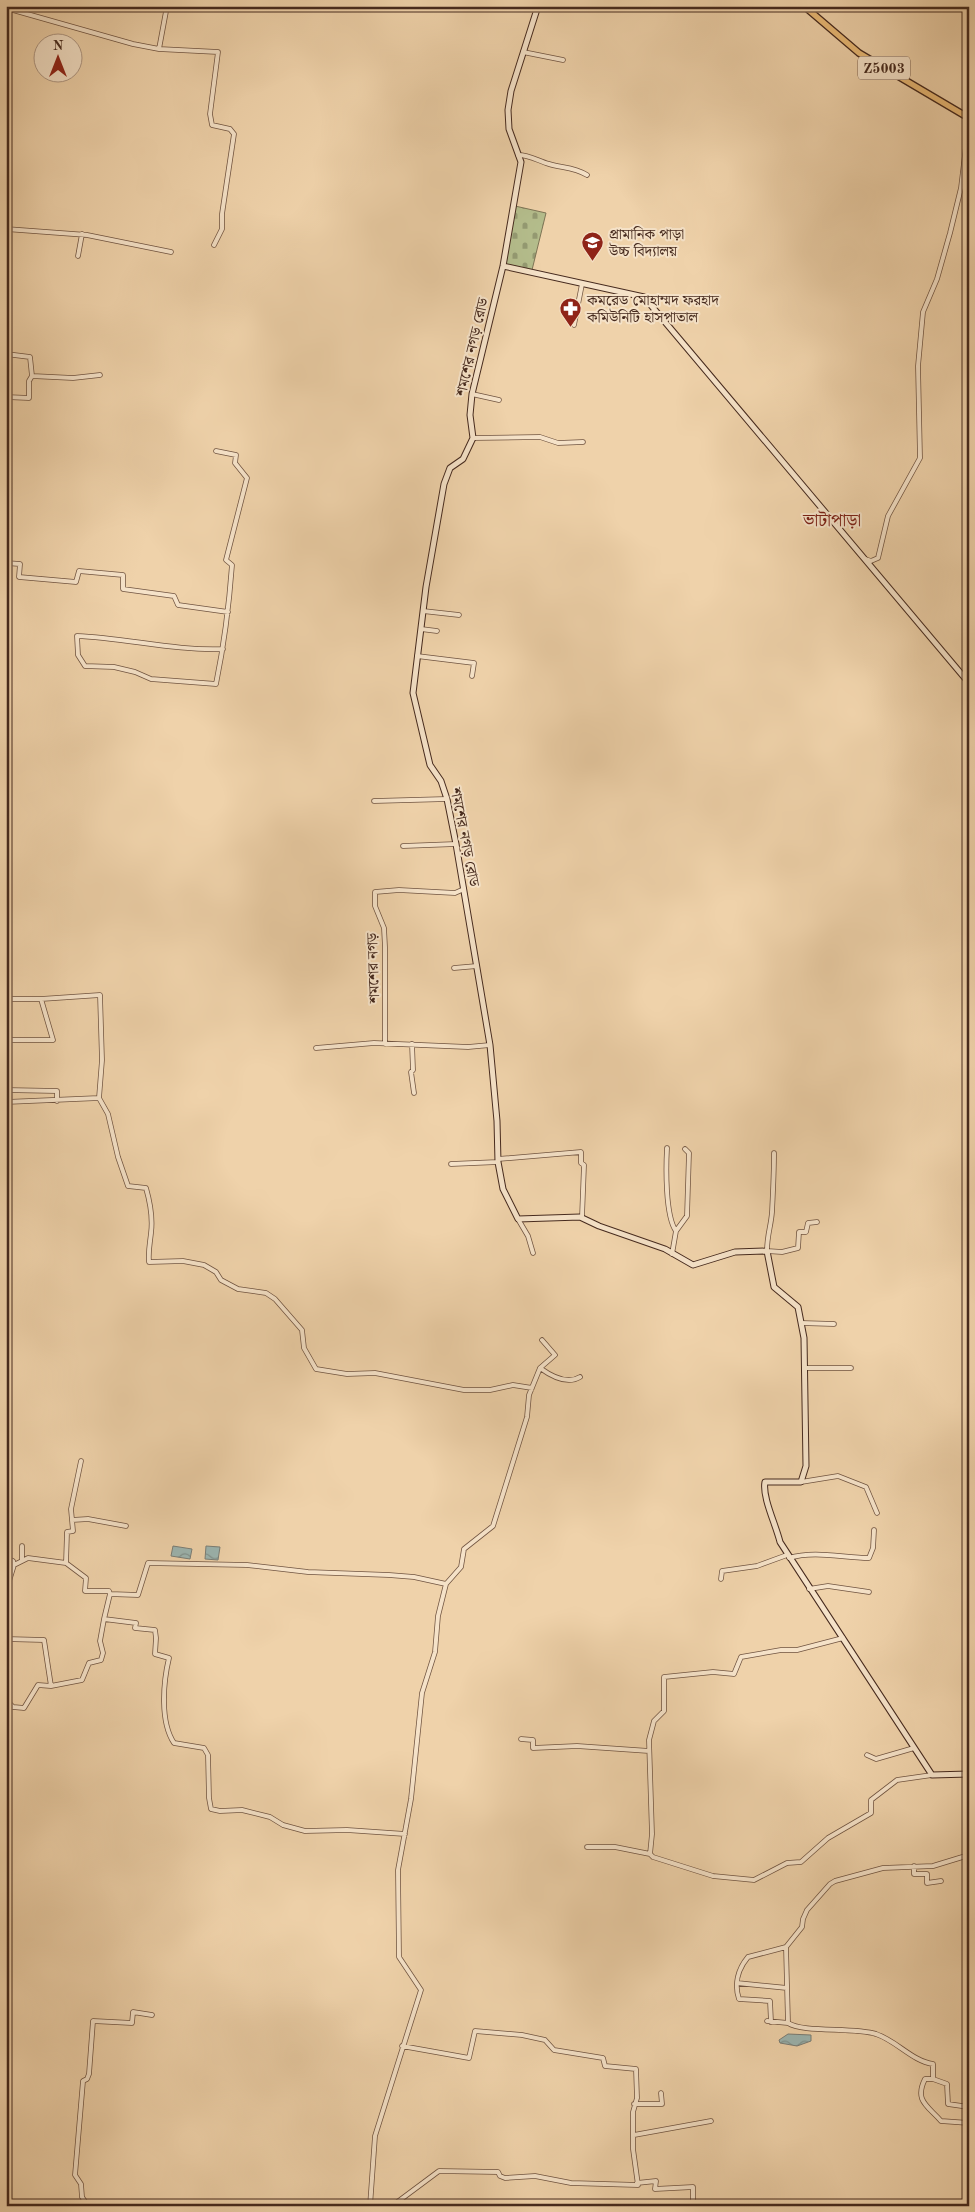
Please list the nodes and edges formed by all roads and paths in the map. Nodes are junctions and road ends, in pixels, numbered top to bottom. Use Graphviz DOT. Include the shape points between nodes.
graph roads {
  1 [pos="167,6"];
  2 [pos="538,6"];
  3 [pos="804,7"];
  4 [pos="6,8"];
  5 [pos="14,8"];
  6 [pos="159,49"];
  7 [pos="523,52"];
  8 [pos="563,60"];
  9 [pos="969,120"];
  10 [pos="518,155"];
  11 [pos="587,175"];
  12 [pos="6,229"];
  13 [pos="82,234"];
  14 [pos="214,244"];
  15 [pos="171,252"];
  16 [pos="78,256"];
  17 [pos="503,266"];
  18 [pos="584,282"];
  19 [pos="574,325"];
  20 [pos="6,354"];
  21 [pos="100,375"];
  22 [pos="32,376"];
  23 [pos="472,394"];
  24 [pos="6,397"];
  25 [pos="499,400"];
  26 [pos="473,438"];
  27 [pos="583,442"];
  28 [pos="216,451"];
  29 [pos="863,559"];
  30 [pos="6,563"];
  31 [pos="423,611"];
  32 [pos="228,612"];
  33 [pos="459,615"];
  34 [pos="421,629"];
  35 [pos="437,631"];
  36 [pos="223,649"];
  37 [pos="417,656"];
  38 [pos="472,676"];
  39 [pos="969,683"];
  40 [pos="447,799"];
  41 [pos="374,801"];
  42 [pos="456,844"];
  43 [pos="403,846"];
  44 [pos="464,890"];
  45 [pos="477,966"];
  46 [pos="454,968"];
  47 [pos="41,999"];
  48 [pos="6,1000"];
  49 [pos="6,1040"];
  50 [pos="385,1044"];
  51 [pos="412,1044"];
  52 [pos="490,1045"];
  53 [pos="316,1048"];
  54 [pos="6,1090"];
  55 [pos="414,1093"];
  56 [pos="99,1098"];
  57 [pos="57,1101"];
  58 [pos="6,1102"];
  59 [pos="667,1148"];
  60 [pos="685,1149"];
  61 [pos="774,1153"];
  62 [pos="498,1161"];
  63 [pos="451,1164"];
  64 [pos="582,1217"];
  65 [pos="518,1218"];
  66 [pos="817,1222"];
  67 [pos="676,1231"];
  68 [pos="767,1251"];
  69 [pos="533,1253"];
  70 [pos="672,1254"];
  71 [pos="801,1323"];
  72 [pos="834,1324"];
  73 [pos="542,1340"];
  74 [pos="540,1368"];
  75 [pos="804,1368"];
  76 [pos="851,1368"];
  77 [pos="580,1377"];
  78 [pos="532,1388"];
  79 [pos="81,1460"];
  80 [pos="800,1482"];
  81 [pos="877,1513"];
  82 [pos="72,1520"];
  83 [pos="126,1526"];
  84 [pos="874,1530"];
  85 [pos="22,1546"];
  86 [pos="788,1557"];
  87 [pos="6,1558"];
  88 [pos="22,1560"];
  89 [pos="66,1563"];
  90 [pos="14,1564"];
  91 [pos="721,1579"];
  92 [pos="446,1584"];
  93 [pos="809,1589"];
  94 [pos="6,1591"];
  95 [pos="869,1592"];
  96 [pos="110,1594"];
  97 [pos="104,1619"];
  98 [pos="6,1638"];
  99 [pos="842,1638"];
  100 [pos="52,1686"];
  101 [pos="6,1700"];
  102 [pos="521,1739"];
  103 [pos="914,1748"];
  104 [pos="649,1751"];
  105 [pos="867,1754"];
  106 [pos="969,1774"];
  107 [pos="932,1775"];
  108 [pos="404,1834"];
  109 [pos="587,1847"];
  110 [pos="650,1854"];
  111 [pos="969,1855"];
  112 [pos="914,1866"];
  113 [pos="941,1881"];
  114 [pos="786,1947"];
  115 [pos="737,1983"];
  116 [pos="787,1988"];
  117 [pos="152,2014"];
  118 [pos="788,2023"];
  119 [pos="402,2046"];
  120 [pos="933,2079"];
  121 [pos="661,2093"];
  122 [pos="634,2104"];
  123 [pos="969,2107"];
  124 [pos="710,2122"];
  125 [pos="969,2123"];
  126 [pos="634,2135"];
  127 [pos="637,2183"];
  128 [pos="86,2205"];
  129 [pos="93,2206"];
  130 [pos="370,2206"];
  131 [pos="392,2206"];
  132 [pos="693,2206"];
  1 -- 6 [label="street"];
  2 -- 7 [label="street, শমশের নগড় রোড"];
  3 -- 9 [label="main road, Z5003" via="859,53"];
  4 -- 5 [label="street"];
  5 -- 6 [label="street"];
  6 -- 14 [label="street" via="218,52 210,114 212,125 230,129 234,134 222,229"];
  7 -- 8 [label="street"];
  7 -- 10 [label="street, শমশের নগড় রোড" via="508,110 509,129"];
  9 -- 29 [label="street" via="961,188 937,279 923,312 918,366 920,458 888,516 878,558 871,561"];
  10 -- 11 [label="street" via="578,169"];
  10 -- 17 [label="street, শমশের নগড় রোড" via="521,162"];
  12 -- 13 [label="street"];
  13 -- 15 [label="street"];
  13 -- 16 [label="street"];
  17 -- 18 [label="street"];
  17 -- 23 [label="street, শমশের নগড় রোড"];
  18 -- 19 [label="street"];
  18 -- 29 [label="street" via="644,298"];
  20 -- 22 [label="street" via="30,357"];
  21 -- 22 [label="street" via="73,378"];
  22 -- 24 [label="street" via="29,398"];
  23 -- 25 [label="street"];
  23 -- 26 [label="street, শমশের নগড় রোড"];
  26 -- 27 [label="street" via="540,437 558,443"];
  26 -- 31 [label="street, শমশের নগড় রোড" via="462,459 450,468 444,484"];
  28 -- 32 [label="street" via="236,455 235,463 247,478 226,560 232,565"];
  29 -- 39 [label="street"];
  30 -- 32 [label="street" via="20,564 19,577 76,582 79,571 123,575 123,589 174,596 178,605"];
  31 -- 33 [label="street"];
  31 -- 34 [label="street, শমশের নগড় রোড"];
  32 -- 36 [label="street"];
  34 -- 35 [label="street"];
  34 -- 37 [label="street, শমশের নগড় রোড"];
  36 -- 36 [label="street" via="199,650 77,636 78,655 85,666 114,667 151,679 187,684 216,684"];
  37 -- 38 [label="street" via="474,663"];
  37 -- 40 [label="street, শমশের নগড় রোড" via="413,693 430,765 441,781"];
  40 -- 41 [label="street"];
  40 -- 42 [label="street, শমশের নগড় রোড"];
  42 -- 43 [label="street"];
  42 -- 44 [label="street, শমশের নগড় রোড"];
  44 -- 45 [label="street, শমশের নগড় রোড"];
  44 -- 50 [label="street, শমশের নগড়" via="375,892 384,928"];
  45 -- 46 [label="street"];
  45 -- 52 [label="street, শমশের নগড় রোড"];
  47 -- 48 [label="street"];
  47 -- 49 [label="street" via="53,1040"];
  47 -- 56 [label="street" via="100,996 102,1060"];
  50 -- 51 [label="street"];
  50 -- 53 [label="street"];
  51 -- 52 [label="street"];
  51 -- 55 [label="street"];
  52 -- 62 [label="street, শমশের নগড় রোড"];
  54 -- 57 [label="street" via="57,1091"];
  56 -- 57 [label="street"];
  56 -- 78 [label="street" via="108,1114 128,1186 146,1188 150,1202 149,1262 204,1265 216,1272 220,1280 238,1289 266,1293 276,1299 302,1330 304,1348 316,1369 347,1374 375,1373 464,1390 490,1390 513,1385"];
  57 -- 58 [label="street"];
  59 -- 67 [label="street" via="671,1218"];
  60 -- 67 [label="street" via="688,1153 687,1216"];
  61 -- 68 [label="street" via="775,1180"];
  62 -- 63 [label="street"];
  62 -- 64 [label="street" via="581,1152 580,1163 584,1165"];
  62 -- 65 [label="street, শমশের নগড় রোড" via="503,1189"];
  64 -- 65 [label="street"];
  64 -- 70 [label="street"];
  65 -- 69 [label="street"];
  66 -- 68 [label="street" via="808,1223 806,1232 799,1232 798,1248"];
  67 -- 70 [label="street"];
  68 -- 70 [label="street" via="735,1252 693,1265"];
  68 -- 71 [label="street" via="774,1287 798,1307"];
  71 -- 72 [label="street"];
  71 -- 75 [label="street"];
  73 -- 74 [label="street" via="555,1355"];
  74 -- 77 [label="street" via="553,1378 574,1380"];
  74 -- 78 [label="street"];
  75 -- 76 [label="street"];
  75 -- 80 [label="street" via="808,1459"];
  78 -- 92 [label="street" via="527,1417 493,1526 464,1549 462,1567"];
  79 -- 82 [label="street"];
  80 -- 81 [label="street" via="830,1476 844,1477 866,1487"];
  80 -- 86 [label="street" via="764,1482 769,1512"];
  82 -- 83 [label="street" via="88,1519"];
  82 -- 89 [label="street" via="73,1531 67,1532"];
  84 -- 86 [label="street" via="869,1558 824,1554"];
  85 -- 88 [label="street"];
  86 -- 91 [label="street" via="722,1571"];
  86 -- 93 [label="street"];
  87 -- 90 [label="street"];
  88 -- 89 [label="street"];
  88 -- 90 [label="street"];
  89 -- 96 [label="street" via="86,1578 85,1591 109,1591"];
  90 -- 94 [label="street"];
  92 -- 96 [label="street" via="414,1577 308,1572 247,1565 148,1562 138,1595"];
  92 -- 108 [label="street" via="438,1616 435,1652 422,1693 411,1799"];
  93 -- 95 [label="street" via="828,1586"];
  93 -- 99 [label="street"];
  96 -- 97 [label="street"];
  97 -- 100 [label="street" via="101,1660 89,1663 82,1680"];
  97 -- 108 [label="street" via="136,1623 135,1628 155,1630 155,1654 169,1658 165,1672 166,1720 170,1737 174,1743 204,1748 208,1755 211,1808 242,1810 305,1831"];
  98 -- 100 [label="street" via="44,1640"];
  99 -- 103 [label="street"];
  99 -- 104 [label="street" via="797,1650 741,1657 734,1674 694,1673 664,1677 664,1711 654,1721"];
  100 -- 101 [label="street" via="38,1685 24,1708 13,1707"];
  102 -- 104 [label="street" via="533,1740 533,1748 577,1746"];
  103 -- 105 [label="street" via="876,1759"];
  103 -- 107 [label="street"];
  104 -- 110 [label="street"];
  106 -- 107 [label="street"];
  107 -- 110 [label="street" via="897,1780 871,1800 871,1813 828,1838 801,1862 787,1864 754,1880 713,1876"];
  108 -- 119 [label="street" via="398,1870 399,1957 421,1990"];
  109 -- 110 [label="street" via="615,1847"];
  111 -- 112 [label="street" via="934,1866"];
  112 -- 113 [label="street" via="914,1874 926,1874 927,1883"];
  112 -- 114 [label="street" via="882,1868 830,1884 807,1910 802,1927"];
  114 -- 115 [label="street" via="748,1957 738,1972"];
  114 -- 116 [label="street"];
  115 -- 116 [label="street"];
  115 -- 118 [label="street" via="739,1999 770,2001 769,2022"];
  116 -- 118 [label="street"];
  117 -- 128 [label="street" via="133,2012 132,2023 94,2021 89,2074 83,2081 75,2175 81,2184"];
  118 -- 120 [label="street" via="794,2027 875,2034 897,2044 922,2062 933,2064"];
  119 -- 122 [label="street" via="469,2058 475,2031 545,2040 554,2050 603,2058 605,2066 636,2069 637,2098"];
  119 -- 130 [label="street" via="375,2136"];
  120 -- 123 [label="street" via="947,2084 948,2104"];
  120 -- 125 [label="street" via="925,2080 921,2088 922,2101 941,2121"];
  121 -- 122 [label="street" via="662,2104"];
  122 -- 126 [label="street"];
  124 -- 126 [label="street"];
  126 -- 127 [label="street"];
  127 -- 131 [label="street" via="580,2183 535,2176 505,2178 498,2172 439,2171"];
  127 -- 132 [label="street" via="656,2180 655,2189 693,2187"];
  128 -- 129 [label="street"];
}
